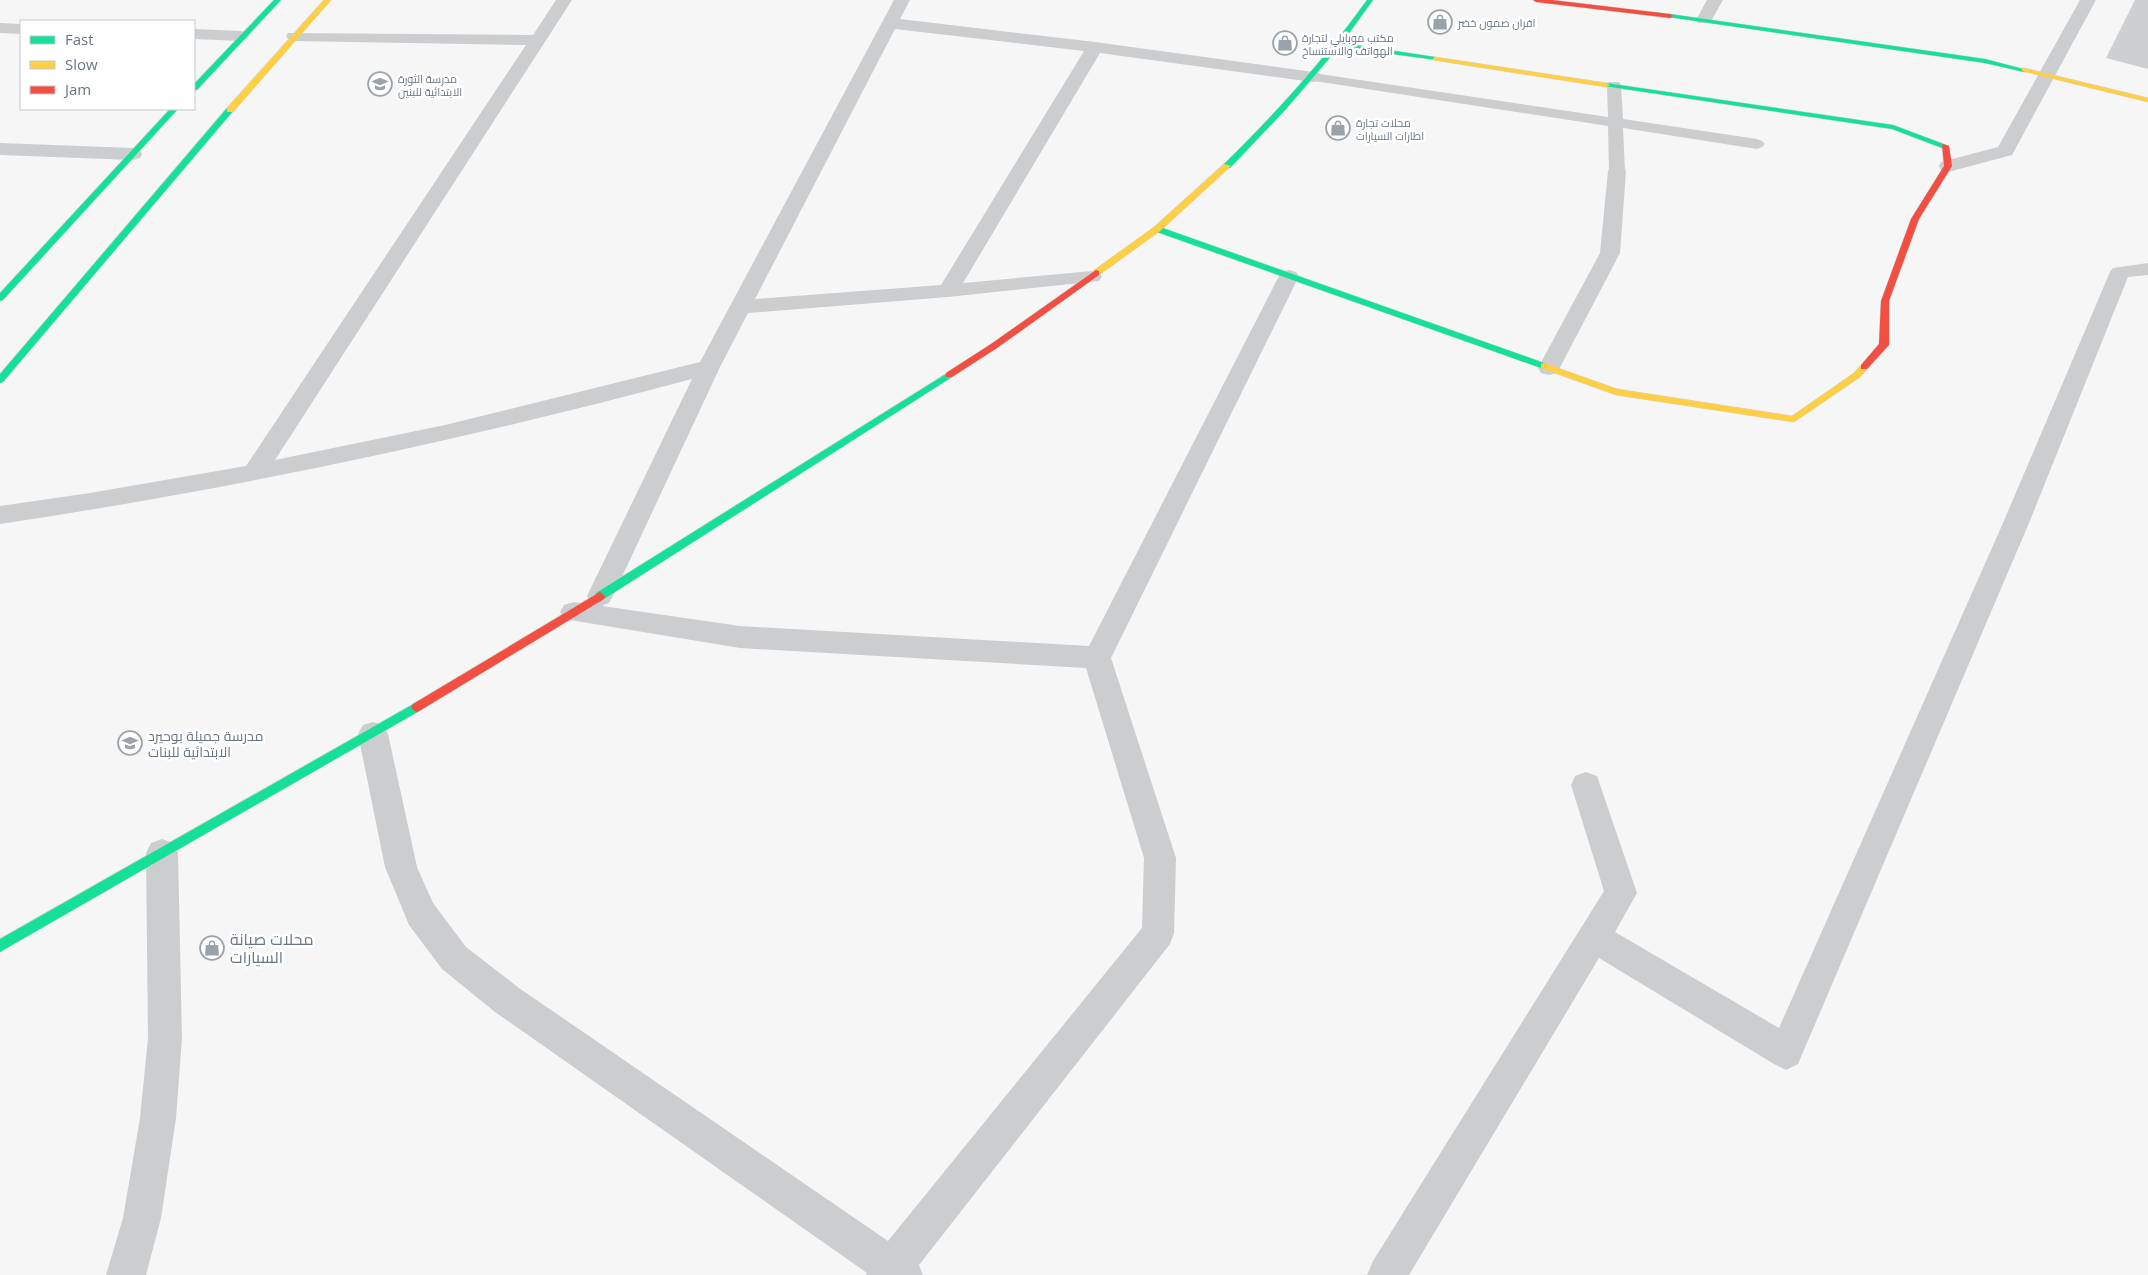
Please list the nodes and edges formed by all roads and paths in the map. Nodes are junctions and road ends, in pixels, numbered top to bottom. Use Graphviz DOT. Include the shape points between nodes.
graph roads {
  1 [pos="278,0"];
  2 [pos="328,0"];
  3 [pos="564,0"];
  4 [pos="902,0"];
  5 [pos="1370,0"];
  6 [pos="1536,0"];
  7 [pos="1715,0"];
  8 [pos="2088,0"];
  9 [pos="1704,20"];
  10 [pos="889,23"];
  11 [pos="0,28"];
  12 [pos="20,29"];
  13 [pos="195,34"];
  14 [pos="241,36"];
  15 [pos="294,36"];
  16 [pos="539,40"];
  17 [pos="1339,45"];
  18 [pos="1095,47"];
  19 [pos="2047,74"];
  20 [pos="1313,77"];
  21 [pos="1614,85"];
  22 [pos="195,87"];
  23 [pos="2148,100"];
  24 [pos="173,110"];
  25 [pos="1615,122"];
  26 [pos="1757,144"];
  27 [pos="0,149"];
  28 [pos="133,154"];
  29 [pos="1948,166"];
  30 [pos="1617,171"];
  31 [pos="1157,229"];
  32 [pos="2148,269"];
  33 [pos="1289,276"];
  34 [pos="1092,277"];
  35 [pos="948,291"];
  36 [pos="0,298"];
  37 [pos="740,307"];
  38 [pos="709,367"];
  39 [pos="1549,368"];
  40 [pos="0,380"];
  41 [pos="254,473"];
  42 [pos="0,515"];
  43 [pos="600,596"];
  44 [pos="574,612"];
  45 [pos="1097,658"];
  46 [pos="373,734"];
  47 [pos="1586,785"];
  48 [pos="162,853"];
  49 [pos="1594,937"];
  50 [pos="0,946"];
  51 [pos="894,1272"];
  52 [pos="126,1275"];
  53 [pos="1387,1275"];
  1 -- 14 [label="street"];
  2 -- 15 [label="street"];
  3 -- 16 [label="street"];
  4 -- 10 [label="street"];
  5 -- 17 [label="street"];
  6 -- 9 [label="street"];
  7 -- 9 [label="street"];
  8 -- 19 [label="street"];
  9 -- 19 [label="street" via="1985,61"];
  10 -- 18 [label="street"];
  10 -- 37 [label="street"];
  11 -- 12 [label="street"];
  13 -- 14 [label="street"];
  14 -- 22 [label="street"];
  15 -- 16 [label="street"];
  15 -- 40 [label="street"];
  16 -- 41 [label="street"];
  17 -- 20 [label="street"];
  17 -- 21 [label="street"];
  18 -- 20 [label="street"];
  18 -- 35 [label="street"];
  19 -- 23 [label="street"];
  19 -- 29 [label="street" via="2004,151"];
  20 -- 25 [label="lane"];
  20 -- 31 [label="street" via="1263,131"];
  21 -- 25 [label="lane"];
  21 -- 29 [label="street" via="1893,127 1946,146"];
  24 -- 28 [label="street"];
  25 -- 26 [label="lane"];
  25 -- 30 [label="lane"];
  27 -- 28 [label="street"];
  28 -- 36 [label="street"];
  29 -- 39 [label="street" via="1915,219 1885,301 1884,345 1857,375 1794,418 1616,392"];
  30 -- 39 [label="street" via="1610,252"];
  31 -- 33 [label="street"];
  31 -- 34 [label="street"];
  32 -- 49 [label="street" via="2120,272 2012,532 1786,1052"];
  33 -- 39 [label="street"];
  33 -- 45 [label="street"];
  34 -- 35 [label="street"];
  34 -- 43 [label="street" via="994,346"];
  35 -- 37 [label="street"];
  37 -- 38 [label="street"];
  38 -- 41 [label="street" via="418,440"];
  38 -- 43 [label="street"];
  41 -- 42 [label="street"];
  43 -- 44 [label="street"];
  44 -- 45 [label="street" via="740,637"];
  44 -- 46 [label="street"];
  45 -- 51 [label="street" via="1160,858 1158,933"];
  46 -- 48 [label="street"];
  46 -- 51 [label="street" via="401,867 421,914 454,958 507,1000"];
  47 -- 49 [label="street" via="1621,893"];
  48 -- 50 [label="street"];
  48 -- 52 [label="street" via="165,1038 158,1118 142,1218"];
  49 -- 53 [label="street"];
}
